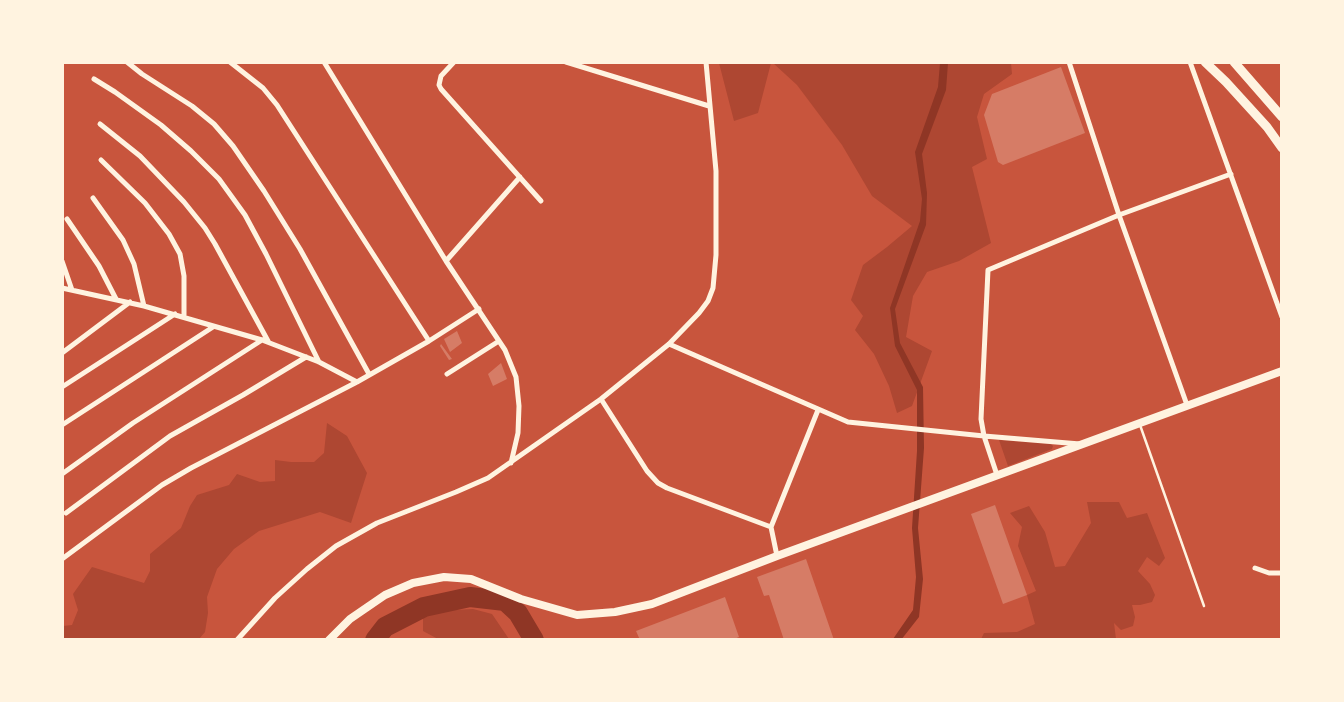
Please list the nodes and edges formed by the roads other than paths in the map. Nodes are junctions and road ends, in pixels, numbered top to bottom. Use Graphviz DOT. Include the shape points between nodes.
graph roads {
  1 [pos="127,62"];
  2 [pos="230,62"];
  3 [pos="324,62"];
  4 [pos="454,62"];
  5 [pos="566,62"];
  6 [pos="706,62"];
  7 [pos="1069,62"];
  8 [pos="1190,62"];
  9 [pos="1205,62"];
  10 [pos="1234,62"];
  11 [pos="94,79"];
  12 [pos="709,106"];
  13 [pos="1282,117"];
  14 [pos="100,124"];
  15 [pos="1282,148"];
  16 [pos="101,160"];
  17 [pos="1231,174"];
  18 [pos="520,177"];
  19 [pos="93,198"];
  20 [pos="541,201"];
  21 [pos="1119,215"];
  22 [pos="67,219"];
  23 [pos="62,261"];
  24 [pos="446,261"];
  25 [pos="62,288"];
  26 [pos="72,290"];
  27 [pos="116,299"];
  28 [pos="130,302"];
  29 [pos="144,306"];
  30 [pos="478,309"];
  31 [pos="175,314"];
  32 [pos="184,317"];
  33 [pos="1282,317"];
  34 [pos="213,327"];
  35 [pos="265,341"];
  36 [pos="429,341"];
  37 [pos="499,341"];
  38 [pos="669,344"];
  39 [pos="62,353"];
  40 [pos="306,357"];
  41 [pos="319,362"];
  42 [pos="1282,371"];
  43 [pos="369,374"];
  44 [pos="447,374"];
  45 [pos="357,382"];
  46 [pos="62,387"];
  47 [pos="601,399"];
  48 [pos="1188,405"];
  49 [pos="818,410"];
  50 [pos="1139,423"];
  51 [pos="62,425"];
  52 [pos="984,436"];
  53 [pos="1083,444"];
  54 [pos="511,463"];
  55 [pos="62,474"];
  56 [pos="998,475"];
  57 [pos="66,513"];
  58 [pos="771,526"];
  59 [pos="777,556"];
  60 [pos="62,559"];
  61 [pos="1255,568"];
  62 [pos="1282,573"];
  63 [pos="1204,606"];
  64 [pos="237,640"];
  65 [pos="329,640"];
  1 -- 43 [label="street" via="192,106 214,124 232,146 300,249"];
  2 -- 36 [label="street" via="263,88 277,105"];
  3 -- 24 [label="street"];
  4 -- 18 [label="street" via="441,76 438,85"];
  5 -- 12 [label="street"];
  6 -- 12 [label="street"];
  7 -- 21 [label="street"];
  8 -- 17 [label="street"];
  9 -- 15 [label="main road" via="1267,127"];
  10 -- 13 [label="main road"];
  11 -- 41 [label="street" via="161,125 219,180 245,215"];
  12 -- 38 [label="street" via="716,171 715,276 708,301"];
  14 -- 35 [label="street" via="140,156 205,228"];
  16 -- 32 [label="street" via="145,203 173,240 180,254 184,276"];
  17 -- 21 [label="street"];
  17 -- 33 [label="street"];
  18 -- 20 [label="street"];
  18 -- 24 [label="street"];
  19 -- 29 [label="street" via="123,240 134,264"];
  21 -- 48 [label="street"];
  21 -- 52 [label="street" via="988,270 981,418"];
  22 -- 27 [label="street" via="99,266"];
  23 -- 26 [label="street"];
  24 -- 30 [label="street"];
  25 -- 26 [label="street"];
  26 -- 27 [label="street"];
  27 -- 28 [label="street"];
  28 -- 29 [label="street"];
  28 -- 39 [label="street"];
  29 -- 31 [label="street"];
  30 -- 36 [label="street"];
  30 -- 37 [label="street"];
  31 -- 32 [label="street"];
  31 -- 46 [label="street"];
  32 -- 34 [label="street"];
  34 -- 35 [label="street"];
  34 -- 51 [label="street"];
  35 -- 40 [label="street"];
  35 -- 55 [label="street" via="148,414"];
  36 -- 43 [label="street"];
  37 -- 44 [label="street"];
  37 -- 54 [label="street" via="516,377 520,406"];
  38 -- 47 [label="street"];
  38 -- 49 [label="street"];
  40 -- 41 [label="street"];
  40 -- 57 [label="street" via="170,436"];
  41 -- 45 [label="street"];
  42 -- 48 [label="main road"];
  43 -- 45 [label="street"];
  45 -- 60 [label="street" via="162,485"];
  47 -- 54 [label="street"];
  47 -- 58 [label="street" via="658,483"];
  48 -- 50 [label="main road"];
  49 -- 52 [label="street" via="848,422"];
  49 -- 58 [label="street"];
  50 -- 53 [label="main road"];
  50 -- 63 [label="lane"];
  52 -- 53 [label="street"];
  52 -- 56 [label="street"];
  53 -- 56 [label="main road"];
  54 -- 64 [label="street" via="488,478 377,523 336,546 274,598"];
  56 -- 59 [label="main road"];
  58 -- 59 [label="street"];
  59 -- 65 [label="main road" via="652,604 615,612 577,615 521,599 471,578 444,577 413,583 385,595 350,619"];
  61 -- 62 [label="street" via="1268,573"];
}
